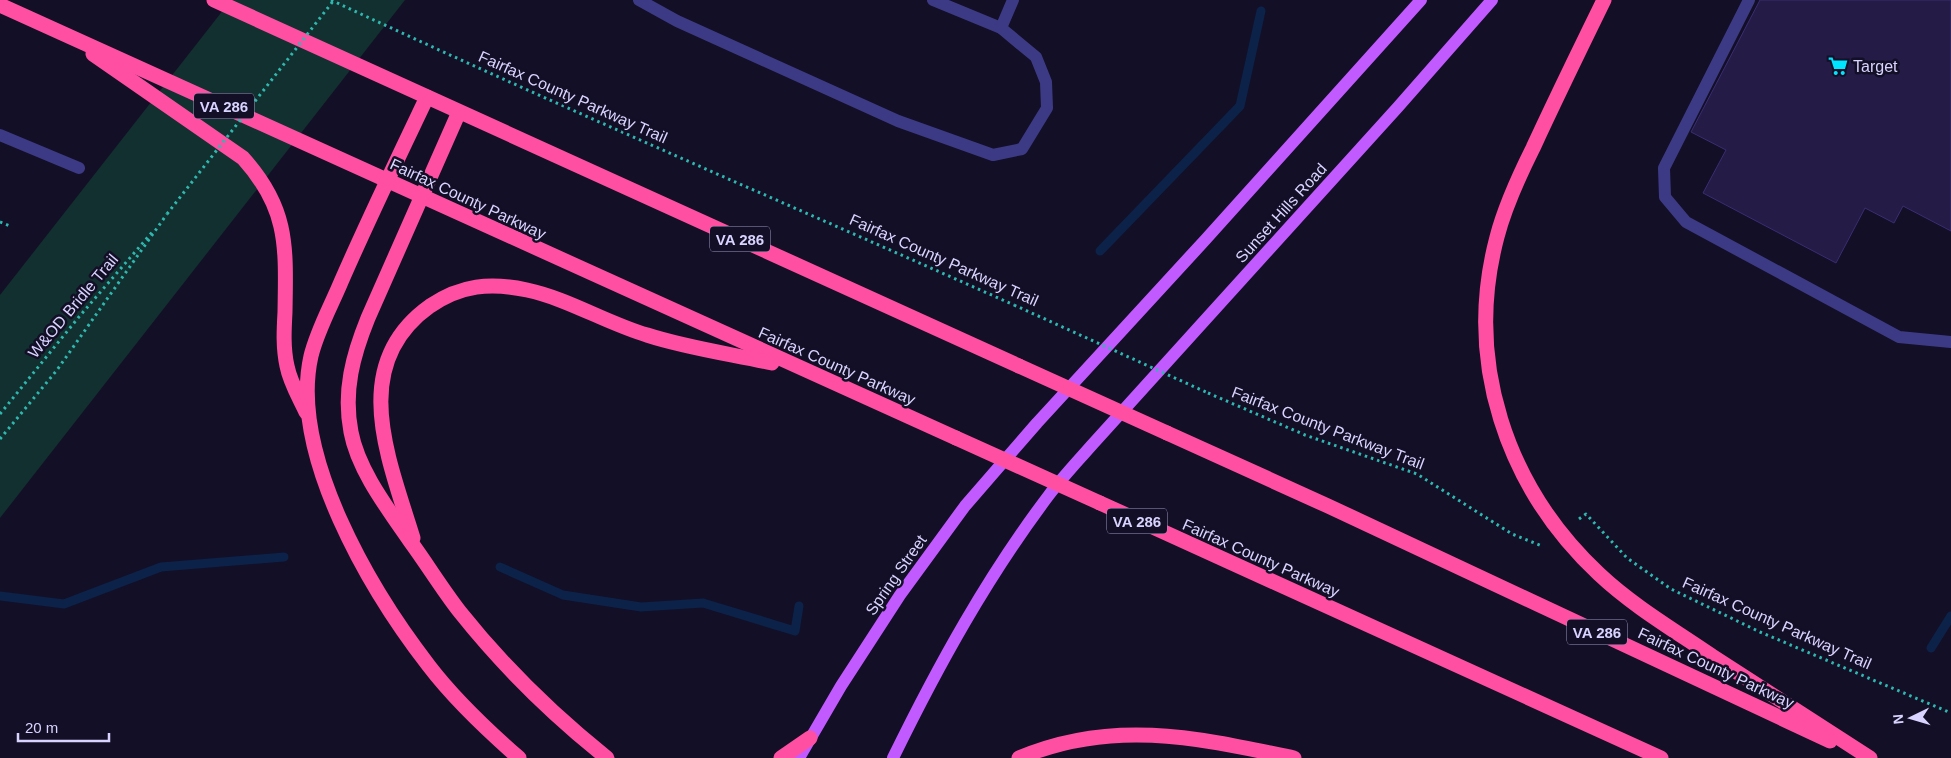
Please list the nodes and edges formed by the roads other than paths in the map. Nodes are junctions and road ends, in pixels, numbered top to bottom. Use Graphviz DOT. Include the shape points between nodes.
graph roads {
  1 [pos="214,0"];
  2 [pos="639,0"];
  3 [pos="933,0"];
  4 [pos="1012,0"];
  5 [pos="1421,0"];
  6 [pos="1492,0"];
  7 [pos="1604,0"];
  8 [pos="1749,0"];
  9 [pos="0,5"];
  10 [pos="1001,28"];
  11 [pos="61,32"];
  12 [pos="427,97"];
  13 [pos="459,112"];
  14 [pos="0,135"];
  15 [pos="79,168"];
  16 [pos="387,182"];
  17 [pos="422,198"];
  18 [pos="1951,342"];
  19 [pos="804,370"];
  20 [pos="309,419"];
  21 [pos="417,551"];
  22 [pos="810,738"];
  23 [pos="588,743"];
  24 [pos="519,758"];
  25 [pos="607,758"];
  26 [pos="620,758"];
  27 [pos="781,758"];
  28 [pos="799,758"];
  29 [pos="893,758"];
  30 [pos="1019,758"];
  31 [pos="1294,758"];
  32 [pos="1661,758"];
  33 [pos="1866,758"];
  34 [pos="1870,758"];
  1 -- 12 [label="highway, Fairfax County Parkway / VA 286"];
  2 -- 10 [label="street" via="898,121 993,155 1022,149 1047,108 1046,82 1036,57"];
  3 -- 10 [label="street"];
  4 -- 10 [label="street"];
  5 -- 22 [label="main road, Spring Street" via="1037,422 965,506 865,649"];
  6 -- 29 [label="main road, Sunset Hills Road" via="1050,493 987,585 940,666"];
  7 -- 34 [label="highway" via="1523,169 1497,235 1485,331 1491,383 1501,422 1513,454 1547,514 1579,556 1601,577 1664,624"];
  8 -- 18 [label="street" via="1664,168 1665,197 1686,222 1899,337"];
  9 -- 11 [label="highway, Fairfax County Parkway / VA 286"];
  11 -- 16 [label="highway, Fairfax County Parkway / VA 286"];
  11 -- 20 [label="highway" via="243,158 270,194 280,217 285,242 284,345 287,366"];
  12 -- 13 [label="highway, Fairfax County Parkway / VA 286"];
  12 -- 16 [label="highway"];
  13 -- 17 [label="highway"];
  13 -- 33 [label="highway, Fairfax County Parkway / VA 286, bridge" via="1328,506"];
  14 -- 15 [label="street"];
  16 -- 17 [label="highway, Fairfax County Parkway / VA 286"];
  16 -- 20 [label="highway" via="318,336 308,374"];
  17 -- 19 [label="highway, Fairfax County Parkway / VA 286"];
  17 -- 21 [label="highway" via="357,345 348,390 351,434 358,453 375,489"];
  19 -- 21 [label="highway" via="646,335 526,289 485,286 447,295 405,327 390,353 380,385 384,430"];
  19 -- 32 [label="highway, Fairfax County Parkway / VA 286, bridge"];
  20 -- 24 [label="highway" via="321,472 349,538 401,627 430,667"];
  21 -- 23 [label="highway" via="454,605 488,646 556,716"];
  22 -- 27 [label="highway"];
  22 -- 28 [label="main road, Spring Street"];
  23 -- 25 [label="highway"];
  23 -- 26 [label="highway"];
  30 -- 31 [label="highway" via="1062,743 1121,735 1191,737"];
}
